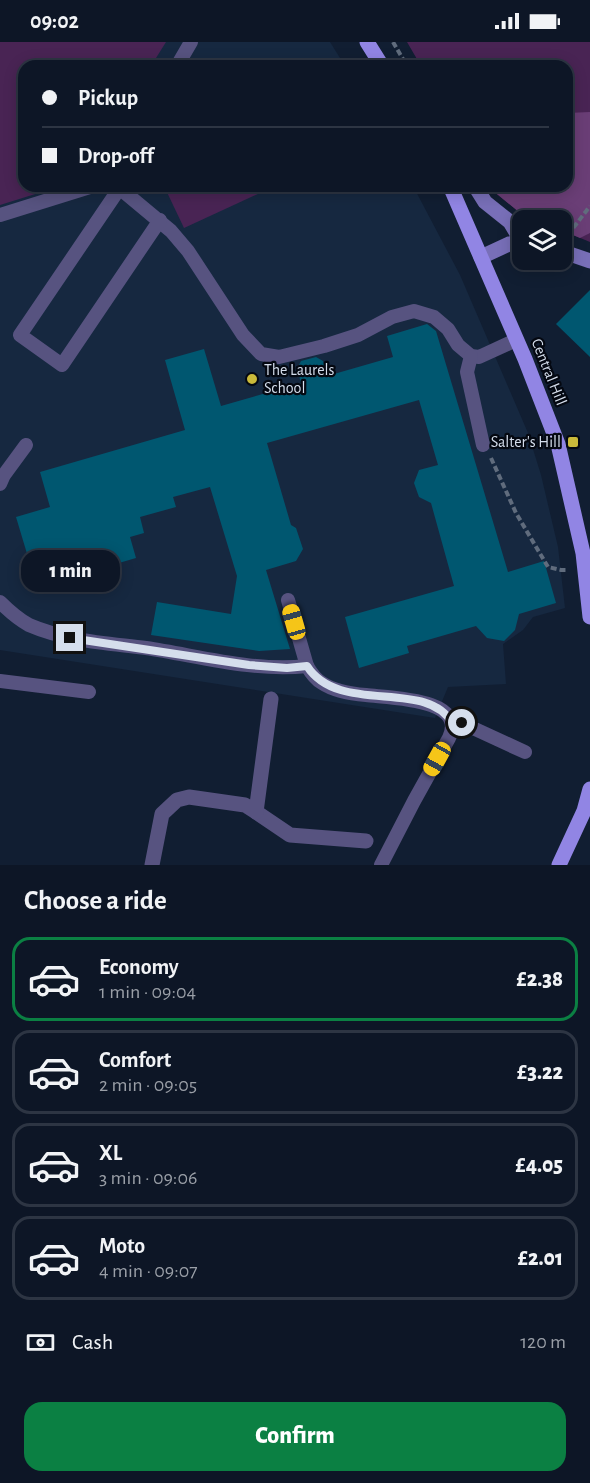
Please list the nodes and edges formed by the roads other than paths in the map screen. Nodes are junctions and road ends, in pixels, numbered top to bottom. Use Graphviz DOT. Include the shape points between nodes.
graph roads {
  1 [pos="191,42"];
  2 [pos="367,42"];
  3 [pos="180,60"];
  4 [pos="378,60"];
  5 [pos="74,192"];
  6 [pos="115,192"];
  7 [pos="124,192"];
  8 [pos="453,192"];
  9 [pos="479,192"];
  10 [pos="0,215"];
  11 [pos="160,220"];
  12 [pos="512,225"];
  13 [pos="512,243"];
  14 [pos="572,250"];
  15 [pos="481,257"];
  16 [pos="590,261"];
  17 [pos="516,340"];
  18 [pos="471,356"];
  19 [pos="26,445"];
  20 [pos="483,445"];
  21 [pos="1,477"];
  22 [pos="288,600"];
  23 [pos="0,602"];
  24 [pos="590,617"];
  25 [pos="307,666"];
  26 [pos="0,681"];
  27 [pos="89,692"];
  28 [pos="271,699"];
  29 [pos="452,723"];
  30 [pos="525,752"];
  31 [pos="590,789"];
  32 [pos="256,812"];
  33 [pos="587,812"];
  34 [pos="366,842"];
  35 [pos="152,865"];
  36 [pos="381,865"];
  37 [pos="559,865"];
  1 -- 3 [label="lane"];
  2 -- 4 [label="main road"];
  5 -- 10 [label="lane"];
  6 -- 11 [label="lane" via="20,335 62,365"];
  7 -- 11 [label="lane"];
  8 -- 15 [label="main road, Central Hill"];
  9 -- 12 [label="street"];
  11 -- 18 [label="lane" via="188,251 243,335 261,354 279,357 324,346 414,311 434,317"];
  13 -- 15 [label="street"];
  14 -- 16 [label="street"];
  15 -- 17 [label="main road, Central Hill"];
  17 -- 18 [label="lane" via="479,357"];
  17 -- 24 [label="main road, Central Hill" via="558,444 583,553"];
  18 -- 20 [label="lane" via="467,372"];
  19 -- 21 [label="lane"];
  22 -- 25 [label="lane"];
  23 -- 25 [label="lane" via="29,625 70,638 249,665"];
  25 -- 29 [label="lane" via="323,684 364,695 426,703 439,708"];
  26 -- 27 [label="lane"];
  28 -- 32 [label="street"];
  29 -- 30 [label="lane" via="462,723"];
  29 -- 36 [label="lane" via="449,738"];
  31 -- 33 [label="main road"];
  32 -- 34 [label="street" via="290,835"];
  32 -- 35 [label="street" via="245,805 189,797 177,801 162,814"];
  33 -- 37 [label="main road"];
}
